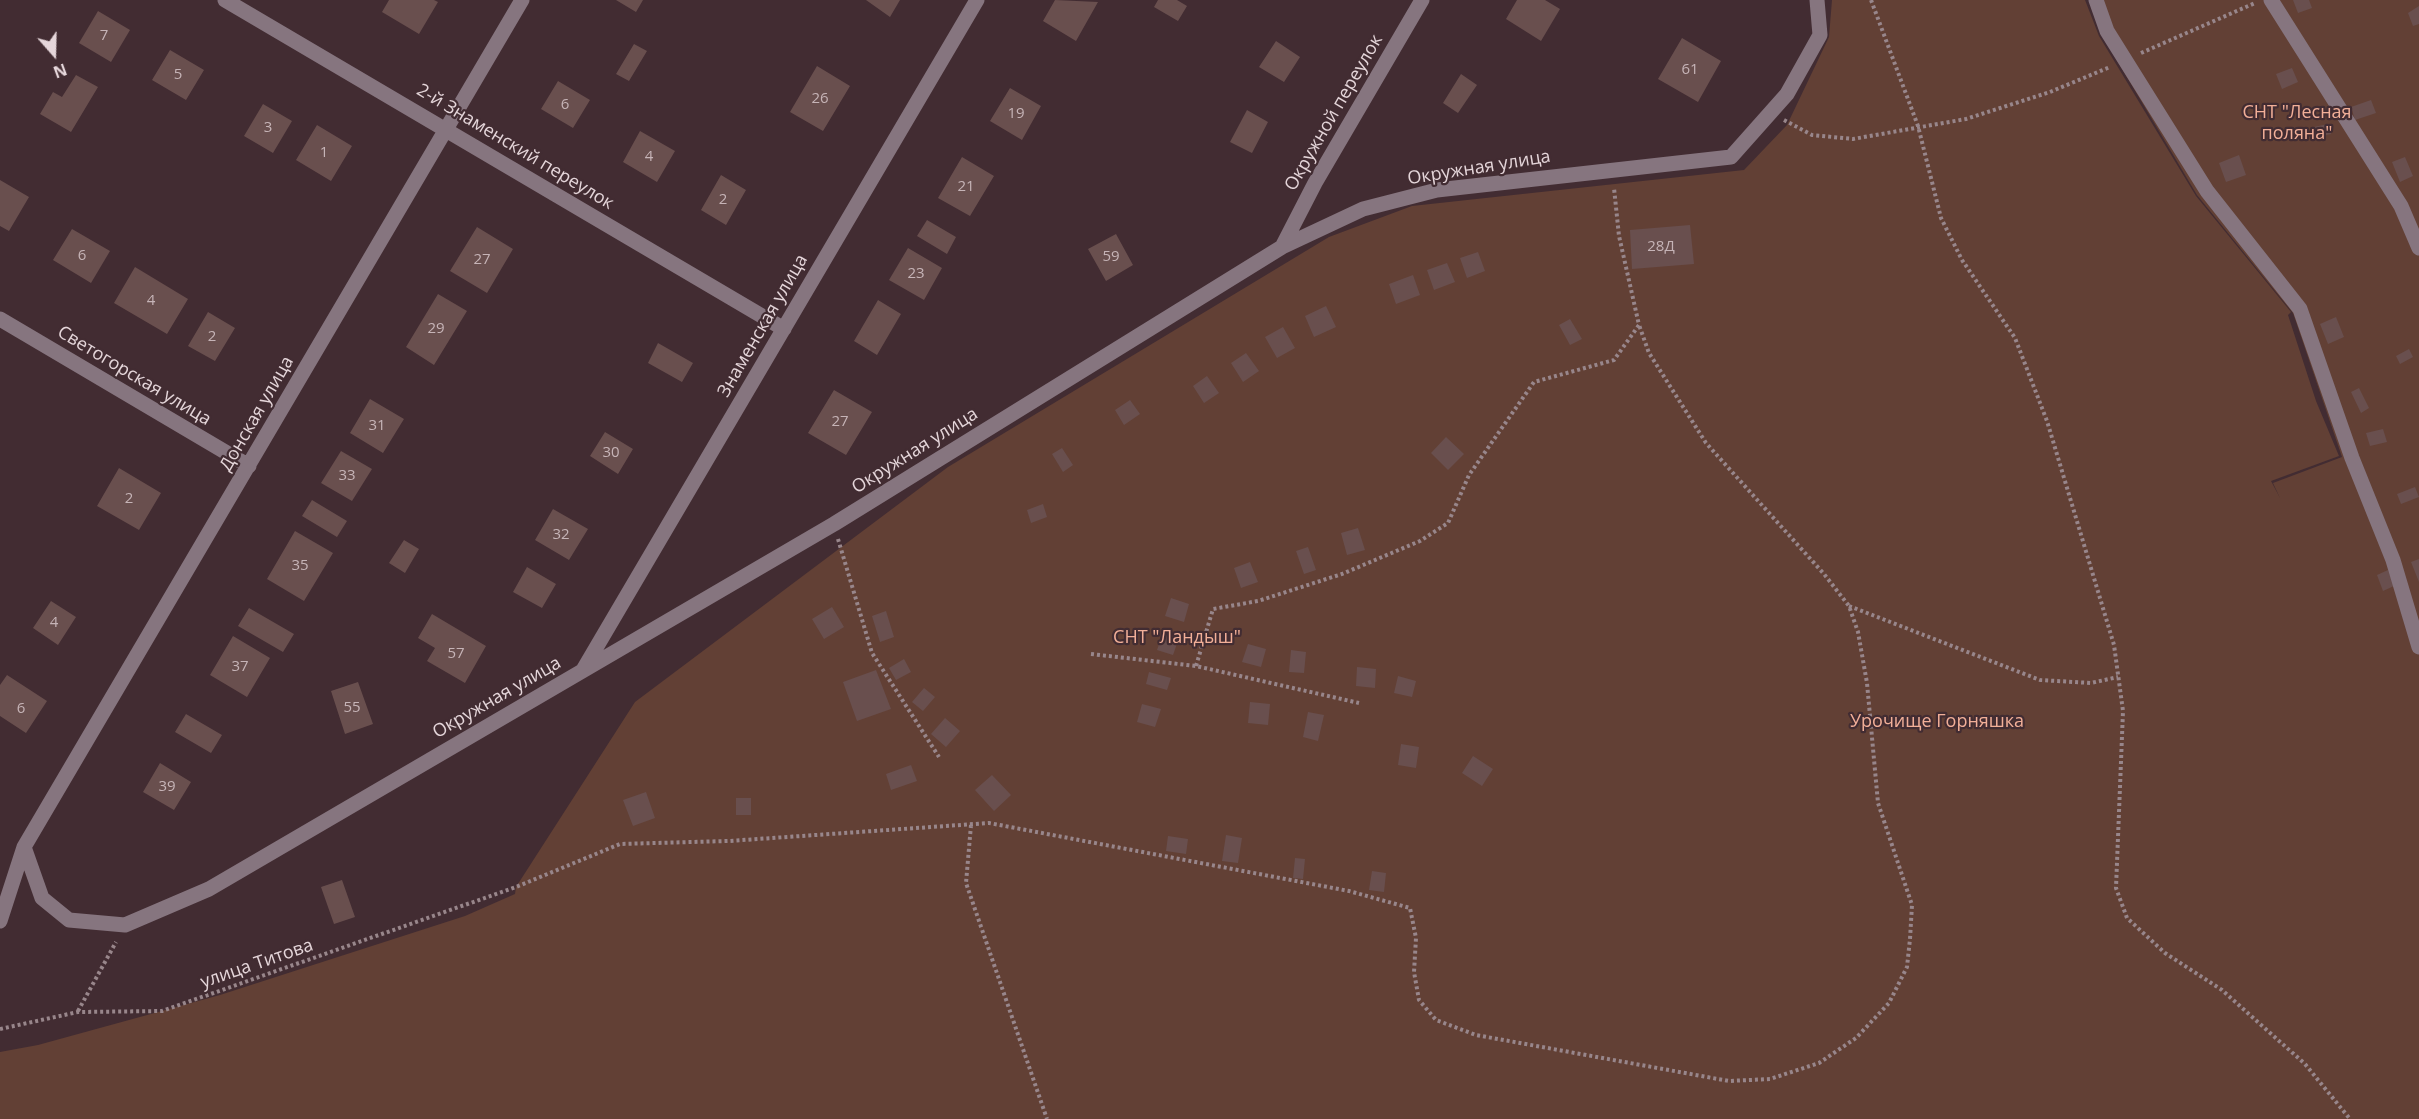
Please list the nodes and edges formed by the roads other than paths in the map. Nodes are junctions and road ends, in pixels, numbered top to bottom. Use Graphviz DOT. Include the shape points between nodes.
graph roads {
  1 [pos="225,0"];
  2 [pos="522,0"];
  3 [pos="977,0"];
  4 [pos="1422,0"];
  5 [pos="1817,0"];
  6 [pos="2096,0"];
  7 [pos="2271,0"];
  8 [pos="446,129"];
  9 [pos="1282,247"];
  10 [pos="2419,248"];
  11 [pos="0,319"];
  12 [pos="784,329"];
  13 [pos="249,466"];
  14 [pos="2419,647"];
  15 [pos="583,671"];
  16 [pos="24,847"];
  17 [pos="0,921"];
  1 -- 8 [label="street, 2-й Знаменский переулок"];
  2 -- 8 [label="street, Донская улица"];
  3 -- 12 [label="street, Знаменская улица"];
  4 -- 9 [label="street, Окружной переулок"];
  5 -- 9 [label="street, Окружная улица" via="1820,35 1787,94 1731,158 1437,190 1363,209"];
  6 -- 14 [label="street" via="2107,31 2207,191 2300,309 2352,458 2393,560"];
  7 -- 10 [label="street" via="2401,206"];
  8 -- 12 [label="street, 2-й Знаменский переулок"];
  8 -- 13 [label="street, Донская улица"];
  9 -- 15 [label="street, Окружная улица" via="834,524"];
  11 -- 13 [label="street, Светогорская улица"];
  12 -- 15 [label="street, Знаменская улица"];
  13 -- 16 [label="street, Донская улица"];
  15 -- 16 [label="street, Окружная улица" via="208,889 125,926 69,920 42,898"];
  16 -- 17 [label="street, Донская улица"];
}
